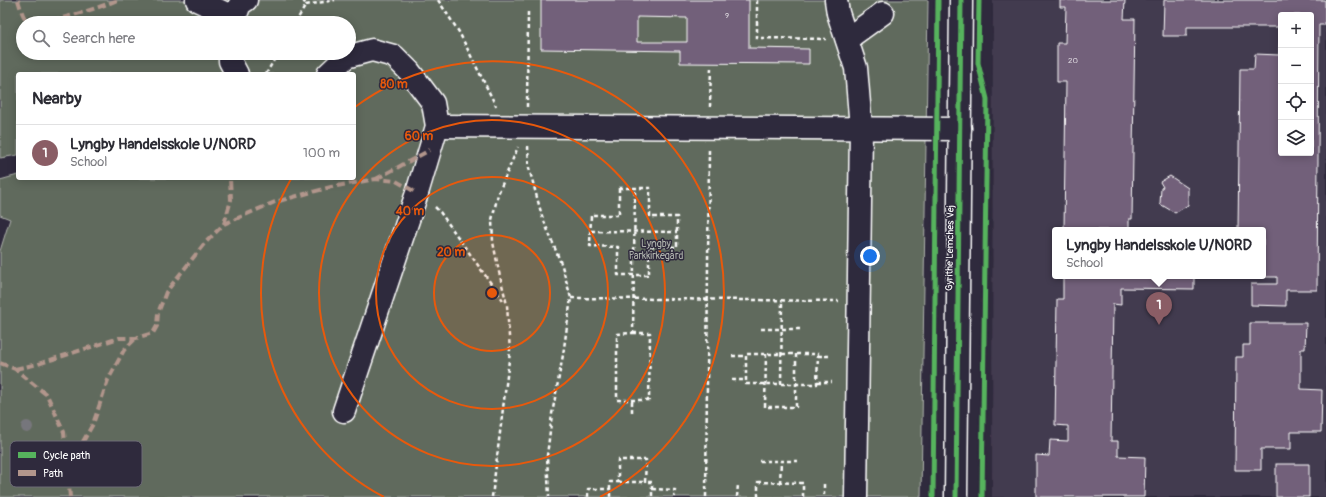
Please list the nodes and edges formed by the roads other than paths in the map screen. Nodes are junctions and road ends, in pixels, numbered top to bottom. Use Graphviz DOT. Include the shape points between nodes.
graph roads {
  1 [pos="197,0"];
  2 [pos="836,0"];
  3 [pos="961,0"];
  4 [pos="883,13"];
  5 [pos="238,14"];
  6 [pos="847,39"];
  7 [pos="356,54"];
  8 [pos="230,60"];
  9 [pos="343,60"];
  10 [pos="236,72"];
  11 [pos="330,72"];
  12 [pos="437,126"];
  13 [pos="861,128"];
  14 [pos="960,129"];
  15 [pos="344,411"];
  16 [pos="856,497"];
  17 [pos="956,497"];
  1 -- 5 [label="street"];
  2 -- 6 [label="street"];
  3 -- 14 [label="street, Gyrithe Lemches Vej"];
  4 -- 6 [label="street"];
  6 -- 13 [label="street" via="856,68"];
  7 -- 12 [label="street" via="372,50 394,56 409,71 432,103"];
  8 -- 10 [label="street"];
  9 -- 11 [label="street"];
  12 -- 13 [label="street"];
  12 -- 15 [label="street"];
  13 -- 14 [label="street"];
  13 -- 16 [label="street"];
  14 -- 17 [label="street, Gyrithe Lemches Vej"];
}
